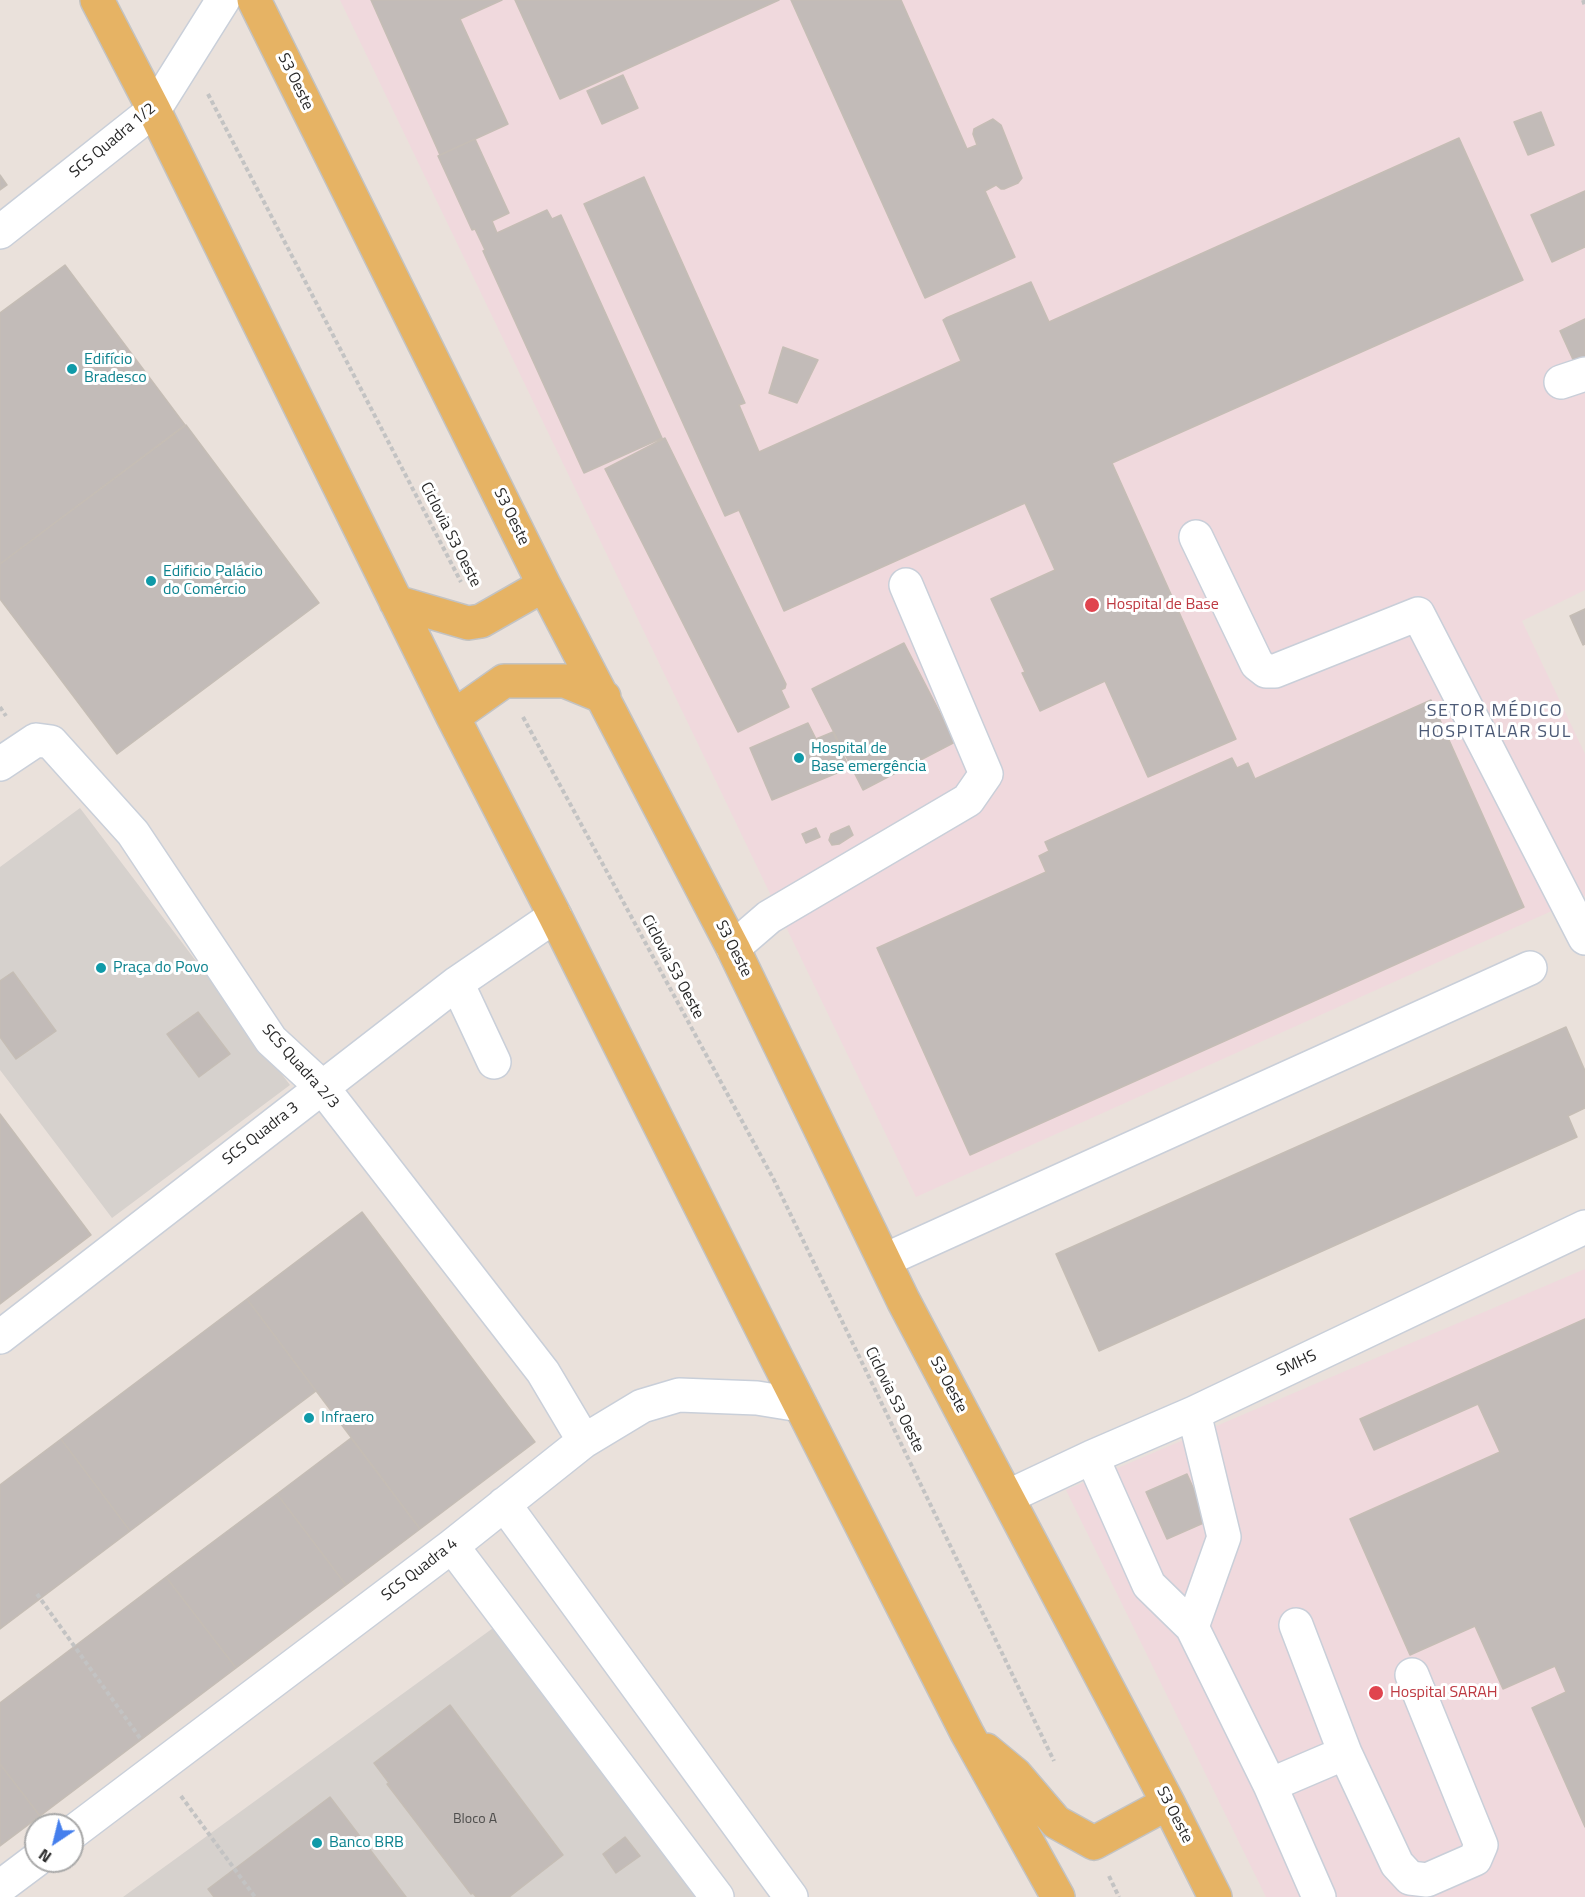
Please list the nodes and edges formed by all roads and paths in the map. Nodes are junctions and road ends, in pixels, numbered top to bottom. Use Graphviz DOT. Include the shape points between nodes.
graph roads {
  1 [pos="98,0"];
  2 [pos="223,0"];
  3 [pos="255,0"];
  4 [pos="1582,0"];
  5 [pos="1585,6"];
  6 [pos="188,57"];
  7 [pos="154,110"];
  8 [pos="0,232"];
  9 [pos="1196,537"];
  10 [pos="544,585"];
  11 [pos="906,585"];
  12 [pos="396,602"];
  13 [pos="481,621"];
  14 [pos="504,681"];
  15 [pos="604,697"];
  16 [pos="453,717"];
  17 [pos="0,764"];
  18 [pos="555,916"];
  19 [pos="1583,927"];
  20 [pos="733,948"];
  21 [pos="1530,968"];
  22 [pos="457,983"];
  23 [pos="494,1062"];
  24 [pos="322,1087"];
  25 [pos="1585,1227"];
  26 [pos="885,1260"];
  27 [pos="0,1337"];
  28 [pos="800,1405"];
  29 [pos="1194,1413"];
  30 [pos="584,1441"];
  31 [pos="1092,1457"];
  32 [pos="1007,1497"];
  33 [pos="504,1504"];
  34 [pos="452,1546"];
  35 [pos="1296,1625"];
  36 [pos="1192,1627"];
  37 [pos="1412,1675"];
  38 [pos="967,1733"];
  39 [pos="1345,1753"];
  40 [pos="1058,1767"];
  41 [pos="1270,1785"];
  42 [pos="1168,1803"];
  43 [pos="84,1824"];
  44 [pos="1094,1843"];
  45 [pos="24,1869"];
  46 [pos="0,1887"];
  47 [pos="717,1897"];
  48 [pos="791,1897"];
  49 [pos="1058,1897"];
  50 [pos="1119,1897"];
  51 [pos="1215,1897"];
  52 [pos="1319,1897"];
  1 -- 7 [label="main road"];
  2 -- 6 [label="street, SCS Quadra 1/2"];
  3 -- 10 [label="main road, S3 Oeste"];
  4 -- 5 [label="path"];
  6 -- 7 [label="street, SCS Quadra 1/2"];
  6 -- 13 [label="path, Ciclovia S3 Oeste"];
  7 -- 8 [label="street, SCS Quadra 1/2"];
  7 -- 12 [label="main road"];
  9 -- 19 [label="street" via="1257,664 1266,671 1275,671 1418,614"];
  10 -- 13 [label="main road"];
  10 -- 15 [label="main road, S3 Oeste"];
  11 -- 20 [label="street" via="986,774 968,800 769,917"];
  12 -- 13 [label="main road" via="468,623"];
  12 -- 16 [label="main road"];
  14 -- 15 [label="main road" via="565,681"];
  14 -- 16 [label="main road"];
  14 -- 40 [label="path, Ciclovia S3 Oeste" via="774,1180"];
  15 -- 20 [label="main road, S3 Oeste"];
  16 -- 18 [label="main road"];
  17 -- 24 [label="street, SCS Quadra 2/3" via="36,740 51,742 133,833 271,1040"];
  18 -- 22 [label="street, SCS Quadra 3"];
  18 -- 28 [label="main road"];
  20 -- 26 [label="main road, S3 Oeste"];
  21 -- 26 [label="street"];
  22 -- 23 [label="street"];
  22 -- 24 [label="street, SCS Quadra 3"];
  24 -- 27 [label="street, SCS Quadra 3"];
  24 -- 30 [label="street, SCS Quadra 2/3" via="543,1372"];
  25 -- 29 [label="street, SMHS"];
  26 -- 32 [label="main road, S3 Oeste"];
  28 -- 30 [label="street, SCS Quadra 4" via="747,1397 679,1395 642,1406"];
  28 -- 38 [label="main road"];
  29 -- 31 [label="street, SMHS"];
  29 -- 36 [label="street" via="1224,1538"];
  30 -- 33 [label="street, SCS Quadra 4"];
  31 -- 32 [label="street, SMHS"];
  31 -- 36 [label="street" via="1149,1585"];
  32 -- 42 [label="main road, S3 Oeste"];
  33 -- 34 [label="street, SCS Quadra 4"];
  33 -- 48 [label="street"];
  34 -- 43 [label="street, SCS Quadra 4"];
  34 -- 47 [label="street"];
  35 -- 39 [label="street"];
  36 -- 41 [label="street"];
  37 -- 39 [label="street" via="1481,1845 1475,1859 1427,1880 1410,1878 1397,1864"];
  38 -- 44 [label="main road" via="1015,1774 1056,1822"];
  38 -- 49 [label="main road"];
  39 -- 41 [label="street"];
  41 -- 52 [label="street"];
  42 -- 44 [label="main road"];
  42 -- 51 [label="main road, S3 Oeste"];
  44 -- 50 [label="path"];
  45 -- 46 [label="street"];
}
